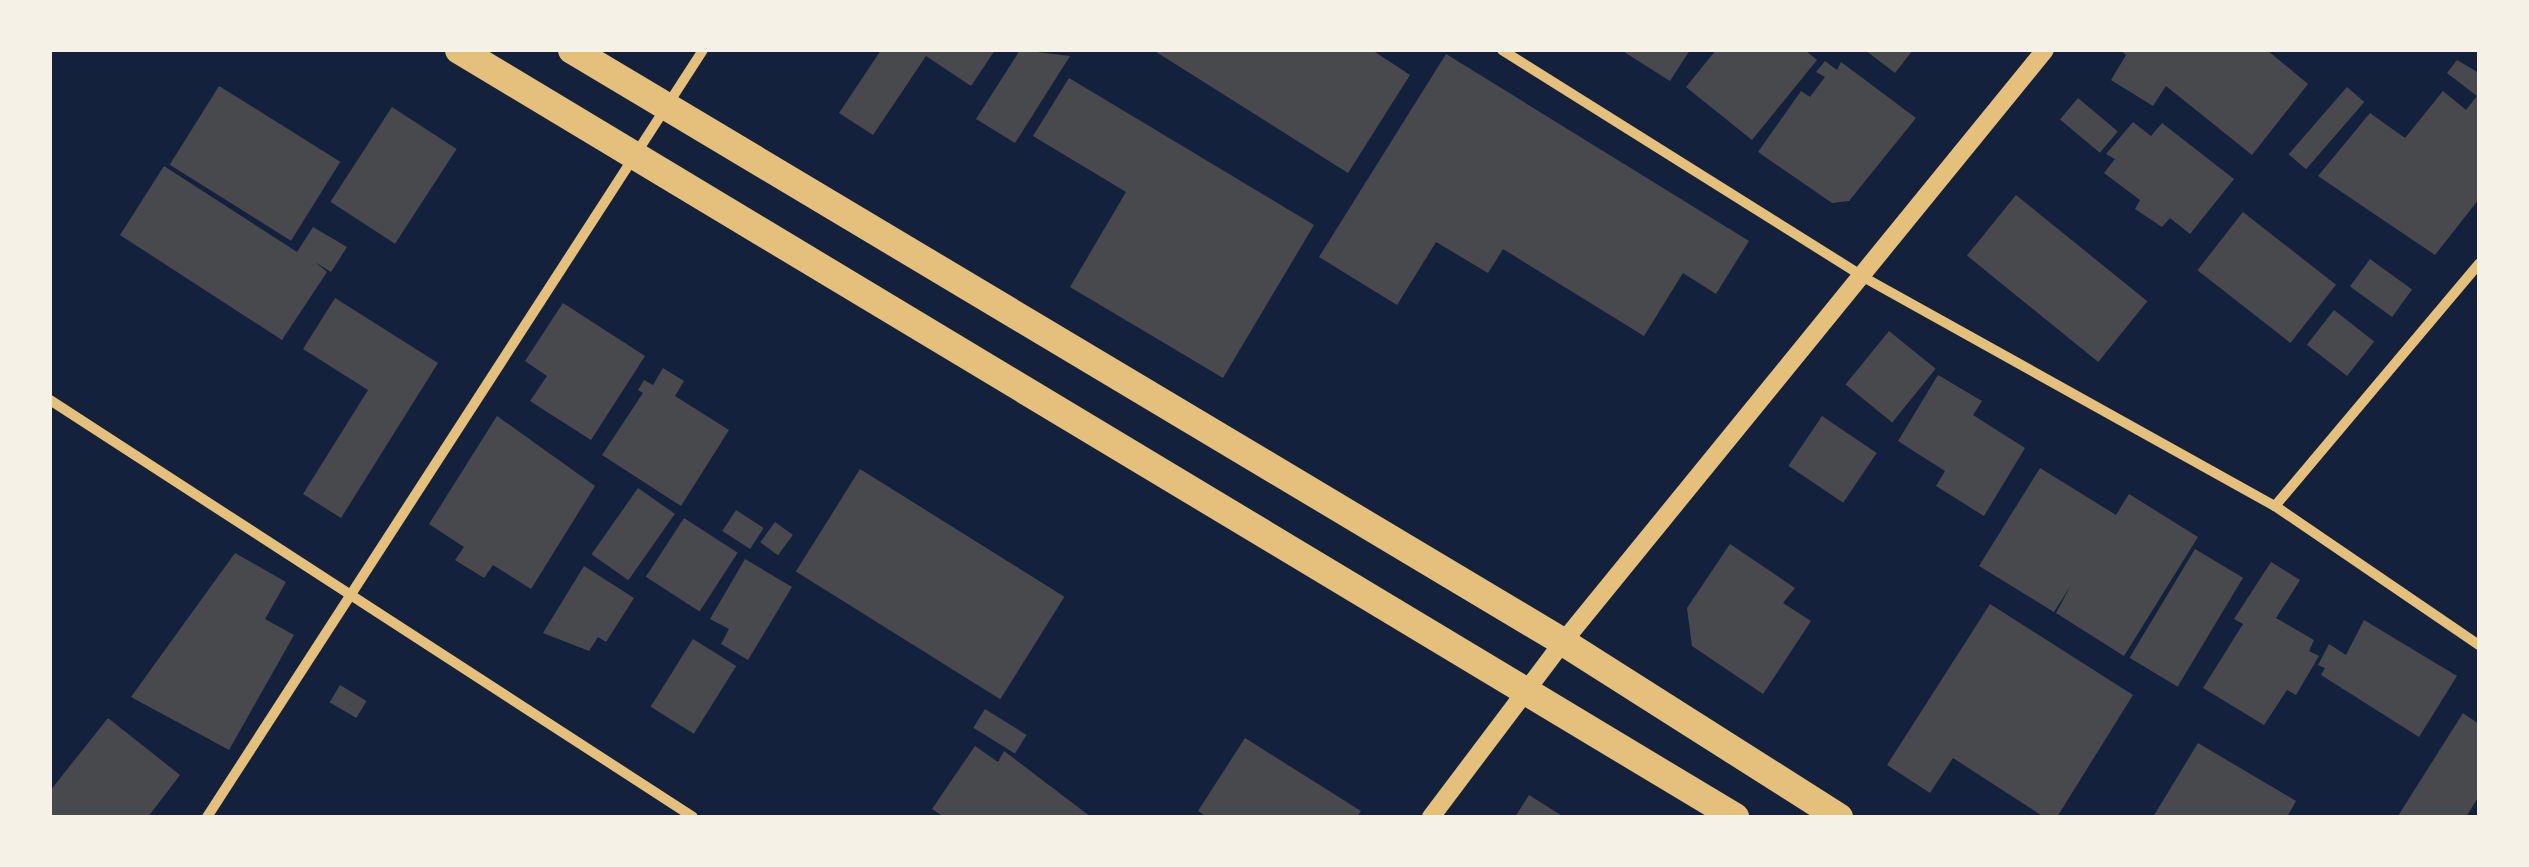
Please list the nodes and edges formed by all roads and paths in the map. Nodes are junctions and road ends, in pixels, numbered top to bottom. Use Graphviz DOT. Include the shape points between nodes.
graph roads {
  1 [pos="459,50"];
  2 [pos="572,50"];
  3 [pos="702,50"];
  4 [pos="1502,50"];
  5 [pos="2045,50"];
  6 [pos="667,107"];
  7 [pos="636,154"];
  8 [pos="2479,264"];
  9 [pos="1865,278"];
  10 [pos="50,400"];
  11 [pos="2274,506"];
  12 [pos="352,594"];
  13 [pos="1563,642"];
  14 [pos="2479,645"];
  15 [pos="1530,688"];
  16 [pos="207,817"];
  17 [pos="692,817"];
  18 [pos="1431,817"];
  19 [pos="1735,817"];
  20 [pos="1839,817"];
  1 -- 7 [label="highway"];
  2 -- 6 [label="highway"];
  3 -- 6 [label="street"];
  4 -- 9 [label="street"];
  5 -- 9 [label="street"];
  6 -- 7 [label="street"];
  6 -- 13 [label="highway"];
  7 -- 12 [label="street"];
  7 -- 15 [label="highway"];
  8 -- 11 [label="street"];
  9 -- 11 [label="street"];
  9 -- 13 [label="street"];
  10 -- 12 [label="street"];
  11 -- 14 [label="street"];
  12 -- 16 [label="street"];
  12 -- 17 [label="street"];
  13 -- 15 [label="street"];
  13 -- 20 [label="highway"];
  15 -- 18 [label="street"];
  15 -- 19 [label="highway"];
}
